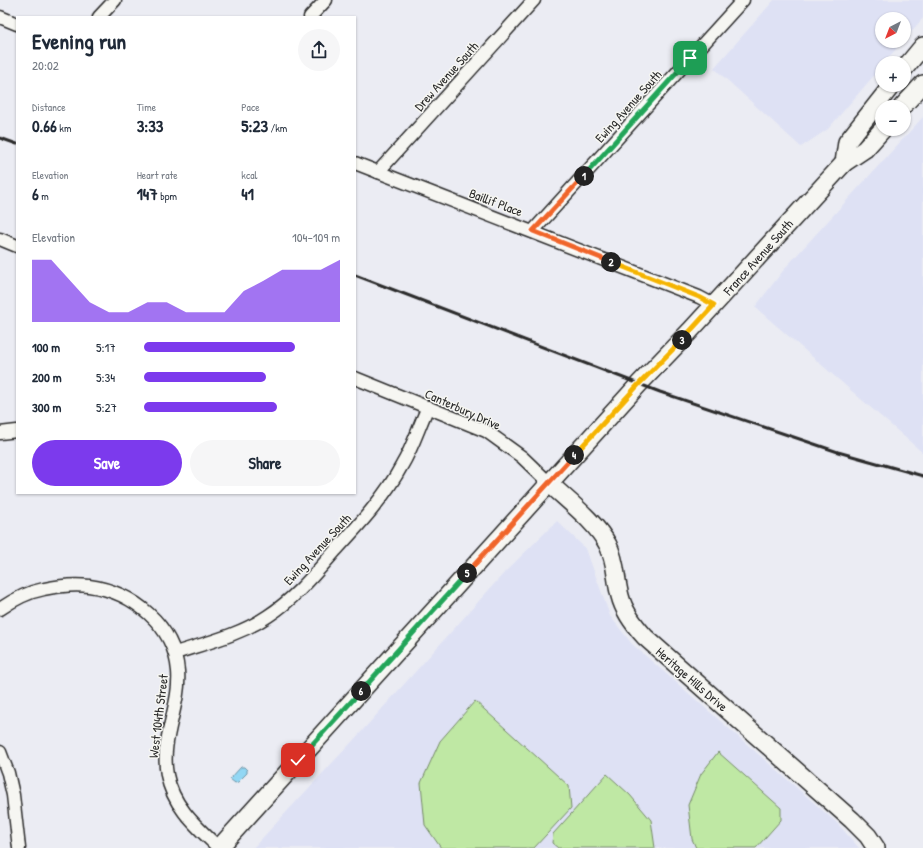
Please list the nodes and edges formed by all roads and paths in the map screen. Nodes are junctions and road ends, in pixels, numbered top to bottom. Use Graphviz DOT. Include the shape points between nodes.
graph roads {
  1 [pos="115,0"];
  2 [pos="326,0"];
  3 [pos="534,0"];
  4 [pos="743,0"];
  5 [pos="100,16"];
  6 [pos="311,16"];
  7 [pos="0,17"];
  8 [pos="16,24"];
  9 [pos="923,46"];
  10 [pos="911,61"];
  11 [pos="923,84"];
  12 [pos="886,92"];
  13 [pos="908,100"];
  14 [pos="877,136"];
  15 [pos="356,163"];
  16 [pos="844,163"];
  17 [pos="378,172"];
  18 [pos="533,231"];
  19 [pos="0,239"];
  20 [pos="16,246"];
  21 [pos="714,305"];
  22 [pos="356,378"];
  23 [pos="428,407"];
  24 [pos="16,431"];
  25 [pos="0,433"];
  26 [pos="549,483"];
  27 [pos="0,609"];
  28 [pos="175,654"];
  29 [pos="0,752"];
  30 [pos="20,848"];
  31 [pos="219,848"];
  32 [pos="876,848"];
  1 -- 5 [label="street"];
  2 -- 6 [label="street"];
  3 -- 17 [label="street, Drew Avenue South"];
  4 -- 18 [label="street, Ewing Avenue South"];
  7 -- 8 [label="street"];
  9 -- 10 [label="main road"];
  11 -- 13 [label="main road"];
  12 -- 16 [label="main road" via="847,142"];
  14 -- 16 [label="main road, France Avenue South" via="865,149"];
  15 -- 17 [label="street, Baillif Place"];
  16 -- 21 [label="main road, France Avenue South"];
  17 -- 18 [label="street, Baillif Place"];
  18 -- 21 [label="street, Baillif Place"];
  19 -- 20 [label="street"];
  21 -- 26 [label="main road, France Avenue South"];
  22 -- 23 [label="street, Canterbury Drive"];
  23 -- 26 [label="street, Canterbury Drive" via="486,431 522,457"];
  23 -- 28 [label="street, Ewing Avenue South" via="403,465 383,495 303,587 286,603 247,628"];
  24 -- 25 [label="street"];
  26 -- 31 [label="main road, France Avenue South"];
  26 -- 32 [label="main road, Heritage Hills Drive" via="600,531 615,563 620,596 634,625 852,820"];
  27 -- 28 [label="street, West 104th Street" via="25,595 43,589 66,585 89,586 133,601 154,618 166,633"];
  28 -- 31 [label="street, West 104th Street" via="178,672 177,692 167,738 167,777 183,812"];
  29 -- 30 [label="street" via="13,795"];
}
